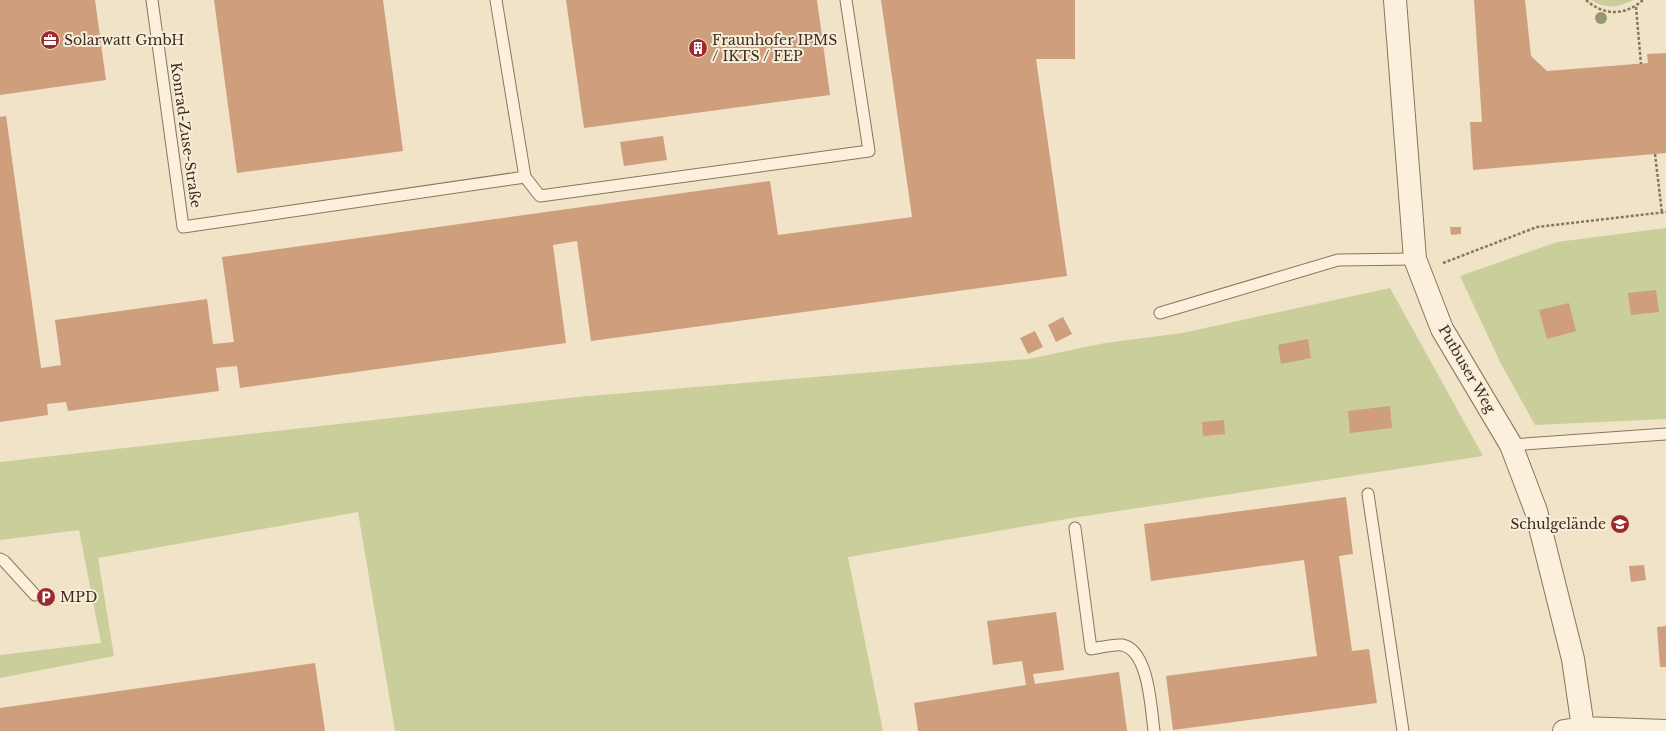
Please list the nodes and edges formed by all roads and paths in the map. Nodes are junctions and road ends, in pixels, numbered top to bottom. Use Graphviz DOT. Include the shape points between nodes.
graph roads {
  1 [pos="152,0"];
  2 [pos="496,0"];
  3 [pos="846,0"];
  4 [pos="1395,0"];
  5 [pos="1586,0"];
  6 [pos="1644,0"];
  7 [pos="1636,7"];
  8 [pos="1641,64"];
  9 [pos="1655,154"];
  10 [pos="525,177"];
  11 [pos="1666,212"];
  12 [pos="1662,213"];
  13 [pos="1415,259"];
  14 [pos="1442,264"];
  15 [pos="1160,313"];
  16 [pos="1666,434"];
  17 [pos="1511,445"];
  18 [pos="1368,494"];
  19 [pos="1075,528"];
  20 [pos="0,559"];
  21 [pos="35,595"];
  22 [pos="1573,730"];
  23 [pos="1154,731"];
  24 [pos="1404,731"];
  25 [pos="1666,731"];
  1 -- 10 [label="lane, Konrad-Zuse-Straße" via="183,227"];
  2 -- 10 [label="lane"];
  3 -- 10 [label="lane" via="868,151 540,196"];
  4 -- 13 [label="street, Putbuser Weg"];
  5 -- 7 [label="path" via="1594,7 1614,13"];
  6 -- 7 [label="path"];
  7 -- 8 [label="path"];
  9 -- 12 [label="path"];
  11 -- 12 [label="path"];
  12 -- 14 [label="path" via="1537,227"];
  13 -- 15 [label="lane" via="1338,260"];
  13 -- 17 [label="street, Putbuser Weg" via="1442,329"];
  16 -- 17 [label="lane"];
  17 -- 22 [label="street, Putbuser Weg" via="1536,511 1573,659"];
  18 -- 24 [label="lane"];
  19 -- 23 [label="lane" via="1091,649 1122,645 1134,651 1145,671"];
  20 -- 21 [label="lane"];
  22 -- 25 [label="street"];
}
